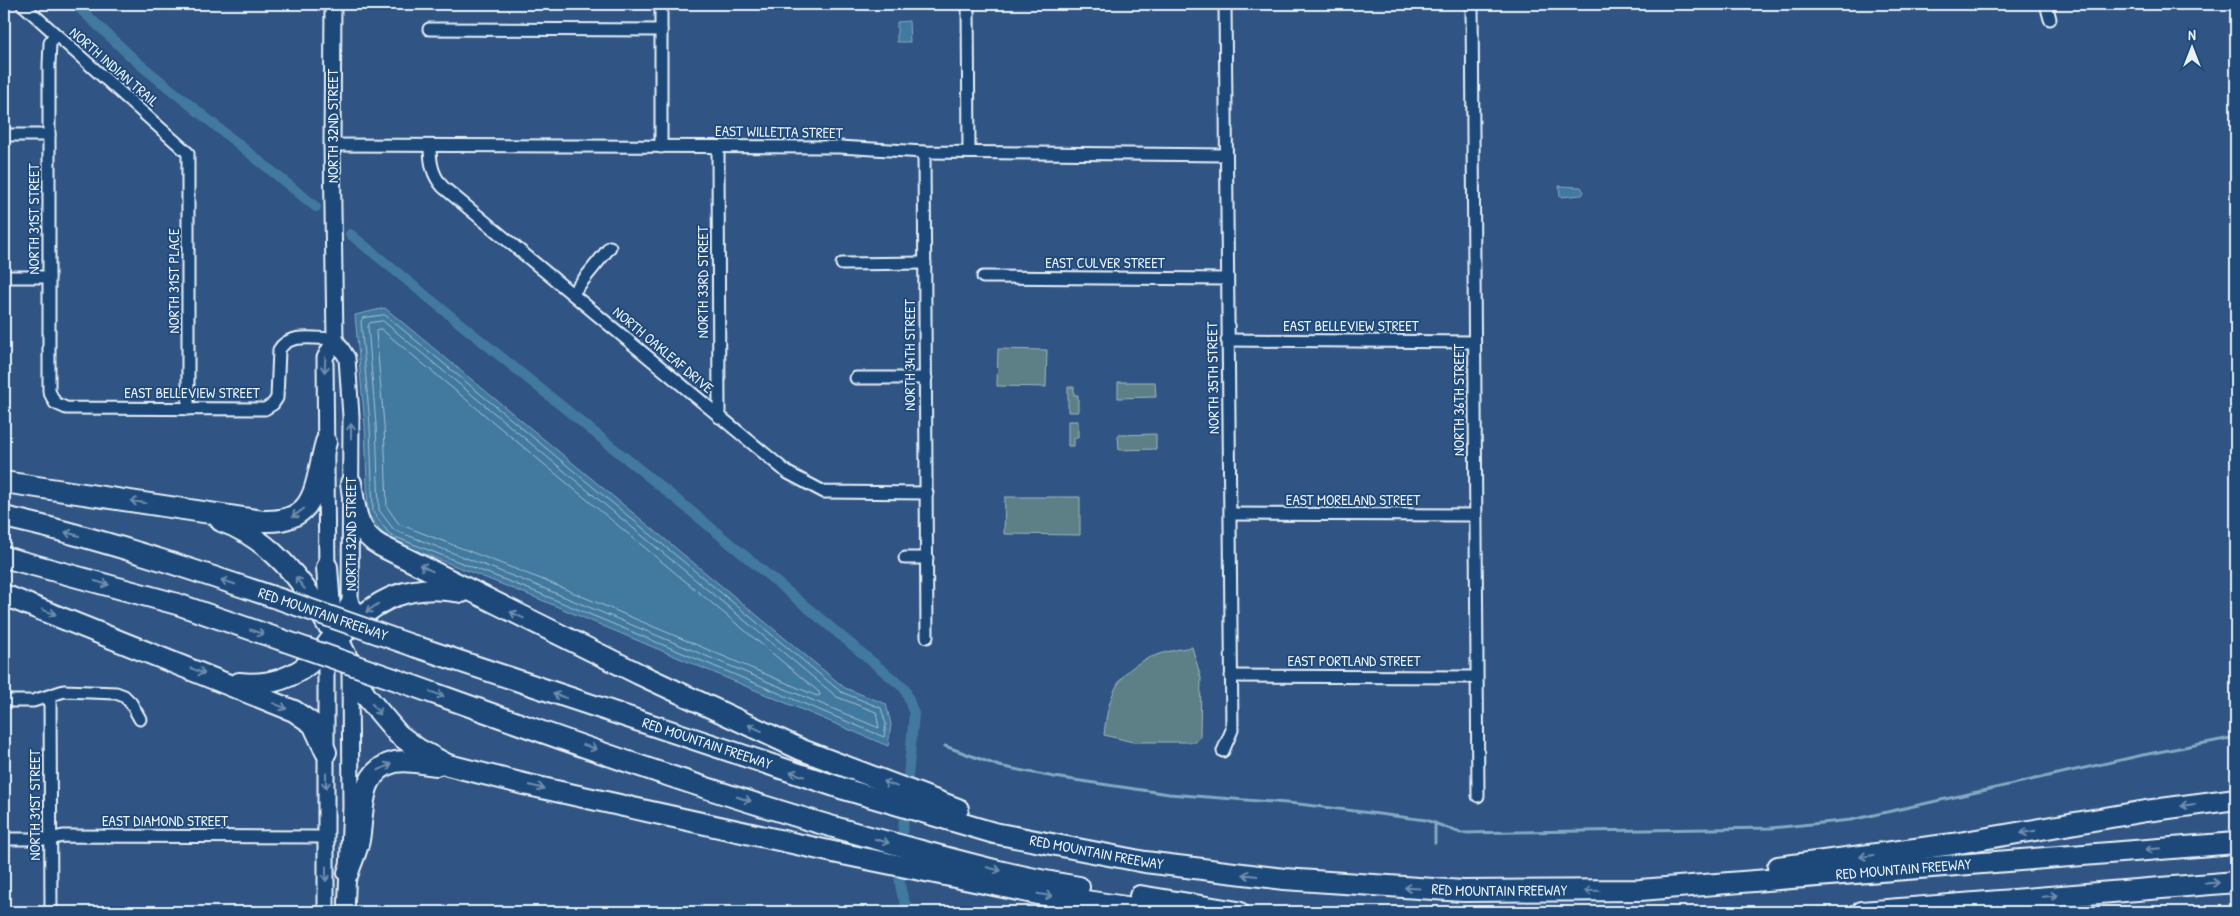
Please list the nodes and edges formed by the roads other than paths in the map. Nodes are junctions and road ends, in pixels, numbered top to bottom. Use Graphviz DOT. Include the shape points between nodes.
graph roads {
  1 [pos="22,4"];
  2 [pos="334,4"];
  3 [pos="661,4"];
  4 [pos="968,4"];
  5 [pos="1225,4"];
  6 [pos="1472,4"];
  7 [pos="2046,4"];
  8 [pos="2050,19"];
  9 [pos="429,29"];
  10 [pos="661,30"];
  11 [pos="54,34"];
  12 [pos="4,134"];
  13 [pos="49,135"];
  14 [pos="332,145"];
  15 [pos="430,146"];
  16 [pos="661,146"];
  17 [pos="718,146"];
  18 [pos="924,152"];
  19 [pos="969,152"];
  20 [pos="188,153"];
  21 [pos="1226,155"];
  22 [pos="610,247"];
  23 [pos="925,263"];
  24 [pos="842,264"];
  25 [pos="4,277"];
  26 [pos="49,277"];
  27 [pos="983,277"];
  28 [pos="1227,279"];
  29 [pos="572,294"];
  30 [pos="335,339"];
  31 [pos="1227,340"];
  32 [pos="1474,342"];
  33 [pos="856,378"];
  34 [pos="926,378"];
  35 [pos="56,403"];
  36 [pos="188,409"];
  37 [pos="719,417"];
  38 [pos="326,442"];
  39 [pos="4,482"];
  40 [pos="351,483"];
  41 [pos="926,493"];
  42 [pos="187,509"];
  43 [pos="1231,514"];
  44 [pos="1475,515"];
  45 [pos="4,517"];
  46 [pos="4,557"];
  47 [pos="905,558"];
  48 [pos="927,558"];
  49 [pos="327,567"];
  50 [pos="4,595"];
  51 [pos="485,599"];
  52 [pos="336,635"];
  53 [pos="928,637"];
  54 [pos="350,667"];
  55 [pos="1231,676"];
  56 [pos="1476,677"];
  57 [pos="219,680"];
  58 [pos="50,697"];
  59 [pos="351,700"];
  60 [pos="4,701"];
  61 [pos="140,719"];
  62 [pos="1223,751"];
  63 [pos="326,752"];
  64 [pos="448,765"];
  65 [pos="1478,796"];
  66 [pos="2236,799"];
  67 [pos="951,814"];
  68 [pos="326,837"];
  69 [pos="4,839"];
  70 [pos="50,839"];
  71 [pos="2236,843"];
  72 [pos="946,866"];
  73 [pos="348,873"];
  74 [pos="2236,882"];
  75 [pos="1640,890"];
  76 [pos="51,912"];
  77 [pos="326,912"];
  78 [pos="346,912"];
  79 [pos="1160,912"];
  80 [pos="1238,912"];
  81 [pos="1862,912"];
  1 -- 11 [label="street, NORTH INDIAN TRAIL"];
  2 -- 14 [label="main road, NORTH 32ND STREET"];
  3 -- 10 [label="street"];
  4 -- 19 [label="street"];
  5 -- 21 [label="street, NORTH 35TH STREET"];
  6 -- 32 [label="street, NORTH 36TH STREET"];
  7 -- 8 [label="street"];
  9 -- 10 [label="street"];
  10 -- 16 [label="street"];
  11 -- 13 [label="street, NORTH 31ST STREET" via="50,50"];
  11 -- 20 [label="street, NORTH INDIAN TRAIL"];
  12 -- 13 [label="street"];
  13 -- 26 [label="street, NORTH 31ST STREET"];
  14 -- 15 [label="street, EAST WILLETTA STREET"];
  14 -- 30 [label="main road, NORTH 32ND STREET"];
  15 -- 16 [label="street, EAST WILLETTA STREET"];
  15 -- 29 [label="street, NORTH OAKLEAF DRIVE" via="430,163 436,180"];
  16 -- 17 [label="street, EAST WILLETTA STREET"];
  17 -- 18 [label="street, EAST WILLETTA STREET" via="839,147"];
  17 -- 37 [label="street, NORTH 33RD STREET"];
  18 -- 19 [label="street, EAST WILLETTA STREET"];
  18 -- 23 [label="street, NORTH 34TH STREET"];
  19 -- 21 [label="street, EAST WILLETTA STREET"];
  20 -- 36 [label="street, NORTH 31ST PLACE"];
  21 -- 28 [label="street, NORTH 35TH STREET"];
  22 -- 29 [label="street"];
  23 -- 24 [label="street"];
  23 -- 34 [label="street, NORTH 34TH STREET"];
  25 -- 26 [label="street"];
  26 -- 35 [label="street, NORTH 31ST STREET" via="49,391"];
  27 -- 28 [label="street, EAST CULVER STREET"];
  28 -- 31 [label="street, NORTH 35TH STREET"];
  29 -- 37 [label="street, NORTH OAKLEAF DRIVE"];
  30 -- 36 [label="street, EAST BELLEVIEW STREET" via="296,339 282,344 278,350 277,398 264,409"];
  30 -- 38 [label="main road, NORTH 32ND STREET, one-way" via="325,358"];
  40 -- 30 [label="main road, NORTH 32ND STREET, one-way" via="347,358"];
  31 -- 32 [label="street, EAST BELLEVIEW STREET"];
  31 -- 43 [label="street, NORTH 35TH STREET"];
  32 -- 44 [label="street, NORTH 36TH STREET"];
  33 -- 34 [label="street"];
  34 -- 41 [label="street, NORTH 34TH STREET"];
  35 -- 36 [label="street, EAST BELLEVIEW STREET" via="66,408"];
  37 -- 41 [label="street, NORTH OAKLEAF DRIVE" via="788,473 824,492"];
  38 -- 42 [label="highway, one-way" via="315,493 293,518 263,521"];
  38 -- 49 [label="main road, NORTH 32ND STREET"];
  42 -- 39 [label="highway, one-way"];
  51 -- 40 [label="highway, one-way" via="372,541 357,521"];
  40 -- 52 [label="main road, NORTH 32ND STREET"];
  41 -- 48 [label="street, NORTH 34TH STREET"];
  52 -- 42 [label="highway, one-way" via="292,572 260,543 225,522"];
  43 -- 44 [label="street, EAST MORELAND STREET"];
  43 -- 55 [label="street, NORTH 35TH STREET"];
  44 -- 56 [label="street, NORTH 36TH STREET"];
  67 -- 45 [label="highway, RED MOUNTAIN FREEWAY, one-way, bridge" via="844,789 291,602 150,557"];
  46 -- 72 [label="highway, one-way, bridge" via="178,604"];
  47 -- 48 [label="street"];
  48 -- 53 [label="street, NORTH 34TH STREET"];
  49 -- 52 [label="highway"];
  50 -- 57 [label="highway, one-way"];
  51 -- 52 [label="highway, one-way" via="437,588 408,591 376,604"];
  67 -- 51 [label="highway, one-way" via="648,678"];
  52 -- 54 [label="highway"];
  52 -- 57 [label="highway" via="301,670 278,682 252,685"];
  52 -- 59 [label="highway"];
  52 -- 63 [label="main road, NORTH 32ND STREET"];
  54 -- 59 [label="main road"];
  54 -- 64 [label="highway, one-way" via="365,695 398,734"];
  55 -- 56 [label="street, EAST PORTLAND STREET"];
  55 -- 62 [label="street, NORTH 35TH STREET" via="1232,730"];
  56 -- 65 [label="street, NORTH 36TH STREET"];
  57 -- 63 [label="highway, one-way" via="306,718 318,732"];
  58 -- 60 [label="street"];
  58 -- 61 [label="street" via="64,691 116,692 124,696"];
  58 -- 70 [label="street, NORTH 31ST STREET"];
  59 -- 73 [label="main road" via="352,798"];
  63 -- 68 [label="main road, NORTH 32ND STREET, one-way"];
  64 -- 72 [label="highway, one-way" via="833,852"];
  73 -- 64 [label="highway, one-way" via="358,842 365,792 376,771 404,761"];
  66 -- 75 [label="highway, one-way"];
  75 -- 67 [label="highway, RED MOUNTAIN FREEWAY, one-way" via="1534,892 1320,882 1213,870 1147,853"];
  68 -- 70 [label="street, EAST DIAMOND STREET" via="63,836"];
  68 -- 77 [label="main road, NORTH 32ND STREET, one-way"];
  69 -- 70 [label="street, EAST DIAMOND STREET"];
  70 -- 76 [label="street, NORTH 31ST STREET"];
  71 -- 75 [label="highway, RED MOUNTAIN FREEWAY, one-way"];
  72 -- 79 [label="highway, one-way" via="1038,894"];
  72 -- 80 [label="highway, one-way"];
  73 -- 78 [label="main road"];
  81 -- 74 [label="highway, one-way"];
}
